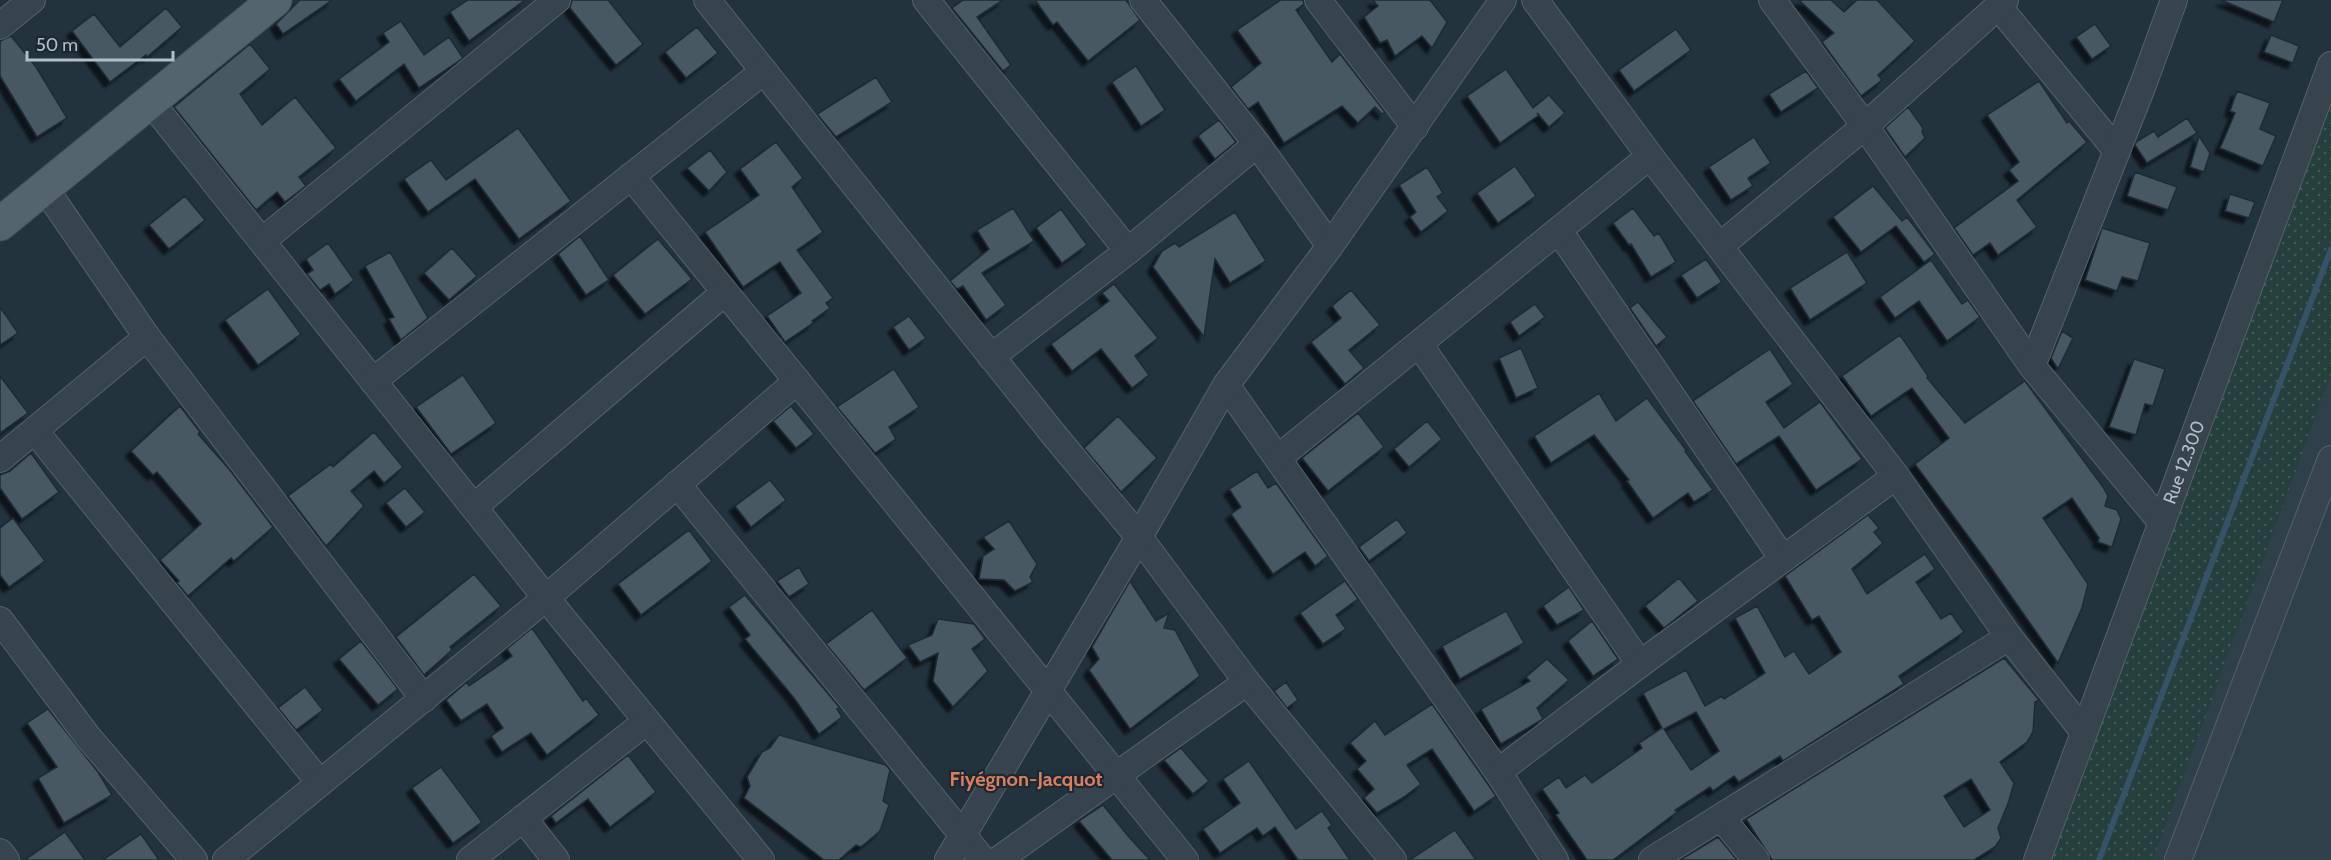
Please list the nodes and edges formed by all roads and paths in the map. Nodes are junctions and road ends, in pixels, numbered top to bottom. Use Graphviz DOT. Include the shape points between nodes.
graph roads {
  1 [pos="32,0"];
  2 [pos="275,0"];
  3 [pos="557,0"];
  4 [pos="707,0"];
  5 [pos="926,0"];
  6 [pos="1143,0"];
  7 [pos="1318,0"];
  8 [pos="1503,0"];
  9 [pos="1535,0"];
  10 [pos="1772,0"];
  11 [pos="2174,0"];
  12 [pos="2001,3"];
  13 [pos="0,26"];
  14 [pos="2331,65"];
  15 [pos="764,70"];
  16 [pos="150,100"];
  17 [pos="1865,126"];
  18 [pos="1415,127"];
  19 [pos="1257,144"];
  20 [pos="2117,151"];
  21 [pos="1650,156"];
  22 [pos="631,176"];
  23 [pos="44,187"];
  24 [pos="0,224"];
  25 [pos="1559,231"];
  26 [pos="262,241"];
  27 [pos="1721,245"];
  28 [pos="1329,246"];
  29 [pos="1128,250"];
  30 [pos="725,292"];
  31 [pos="147,337"];
  32 [pos="1419,344"];
  33 [pos="991,357"];
  34 [pos="2032,366"];
  35 [pos="373,381"];
  36 [pos="797,381"];
  37 [pos="1226,385"];
  38 [pos="35,431"];
  39 [pos="1278,458"];
  40 [pos="0,459"];
  41 [pos="2331,459"];
  42 [pos="1896,476"];
  43 [pos="676,484"];
  44 [pos="474,507"];
  45 [pos="2162,523"];
  46 [pos="1139,537"];
  47 [pos="1783,559"];
  48 [pos="546,598"];
  49 [pos="0,620"];
  50 [pos="2009,637"];
  51 [pos="1640,664"];
  52 [pos="1247,682"];
  53 [pos="1048,691"];
  54 [pos="424,699"];
  55 [pos="647,721"];
  56 [pos="2083,731"];
  57 [pos="1498,772"];
  58 [pos="1117,776"];
  59 [pos="320,783"];
  60 [pos="1721,817"];
  61 [pos="523,818"];
  62 [pos="962,835"];
  63 [pos="0,852"];
  64 [pos="6,860"];
  65 [pos="194,860"];
  66 [pos="226,860"];
  67 [pos="470,860"];
  68 [pos="556,860"];
  69 [pos="761,860"];
  70 [pos="948,860"];
  71 [pos="983,860"];
  72 [pos="998,860"];
  73 [pos="1185,860"];
  74 [pos="1393,860"];
  75 [pos="1555,860"];
  76 [pos="1652,860"];
  77 [pos="1756,860"];
  78 [pos="2037,860"];
  79 [pos="2178,860"];
  1 -- 13 [label="street"];
  2 -- 16 [label="main road"];
  3 -- 26 [label="street"];
  4 -- 15 [label="street"];
  5 -- 29 [label="street"];
  6 -- 19 [label="street"];
  7 -- 18 [label="street"];
  8 -- 18 [label="street"];
  9 -- 21 [label="street"];
  10 -- 17 [label="street"];
  11 -- 20 [label="street"];
  12 -- 17 [label="street"];
  12 -- 20 [label="street"];
  14 -- 45 [label="street, Rue 12.300"];
  15 -- 22 [label="street"];
  15 -- 33 [label="street"];
  16 -- 23 [label="main road"];
  16 -- 26 [label="street"];
  17 -- 27 [label="street"];
  17 -- 34 [label="street"];
  18 -- 28 [label="street"];
  19 -- 28 [label="street"];
  19 -- 29 [label="street"];
  20 -- 34 [label="street"];
  21 -- 25 [label="street"];
  21 -- 27 [label="street"];
  22 -- 30 [label="street"];
  22 -- 35 [label="street"];
  23 -- 24 [label="main road"];
  23 -- 31 [label="street"];
  25 -- 32 [label="street"];
  25 -- 47 [label="street"];
  26 -- 35 [label="street"];
  27 -- 42 [label="street"];
  28 -- 37 [label="street"];
  29 -- 33 [label="street"];
  30 -- 36 [label="street"];
  30 -- 44 [label="street"];
  31 -- 38 [label="street"];
  31 -- 54 [label="street"];
  32 -- 39 [label="street"];
  32 -- 51 [label="street"];
  33 -- 46 [label="street"];
  34 -- 45 [label="street"];
  35 -- 44 [label="street"];
  36 -- 43 [label="street"];
  36 -- 53 [label="street"];
  37 -- 39 [label="street"];
  37 -- 46 [label="street"];
  38 -- 40 [label="street"];
  38 -- 59 [label="street"];
  39 -- 57 [label="street"];
  41 -- 79 [label="street"];
  42 -- 47 [label="street"];
  42 -- 50 [label="street"];
  43 -- 48 [label="street"];
  43 -- 62 [label="street"];
  44 -- 48 [label="street"];
  45 -- 56 [label="street, Rue 12.300"];
  46 -- 52 [label="street"];
  46 -- 53 [label="street"];
  47 -- 51 [label="street"];
  48 -- 54 [label="street"];
  48 -- 55 [label="street"];
  49 -- 65 [label="street" via="88,737"];
  50 -- 56 [label="street"];
  50 -- 60 [label="street"];
  51 -- 57 [label="street"];
  52 -- 58 [label="street"];
  52 -- 74 [label="street"];
  53 -- 58 [label="street"];
  53 -- 62 [label="street"];
  54 -- 59 [label="street"];
  55 -- 61 [label="street"];
  55 -- 69 [label="street"];
  56 -- 78 [label="street, Rue 12.300"];
  57 -- 75 [label="street"];
  58 -- 72 [label="street"];
  58 -- 73 [label="street"];
  59 -- 66 [label="street"];
  60 -- 76 [label="street"];
  60 -- 77 [label="street"];
  61 -- 67 [label="street"];
  61 -- 68 [label="street"];
  62 -- 70 [label="street"];
  62 -- 71 [label="street"];
  63 -- 64 [label="street"];
}
